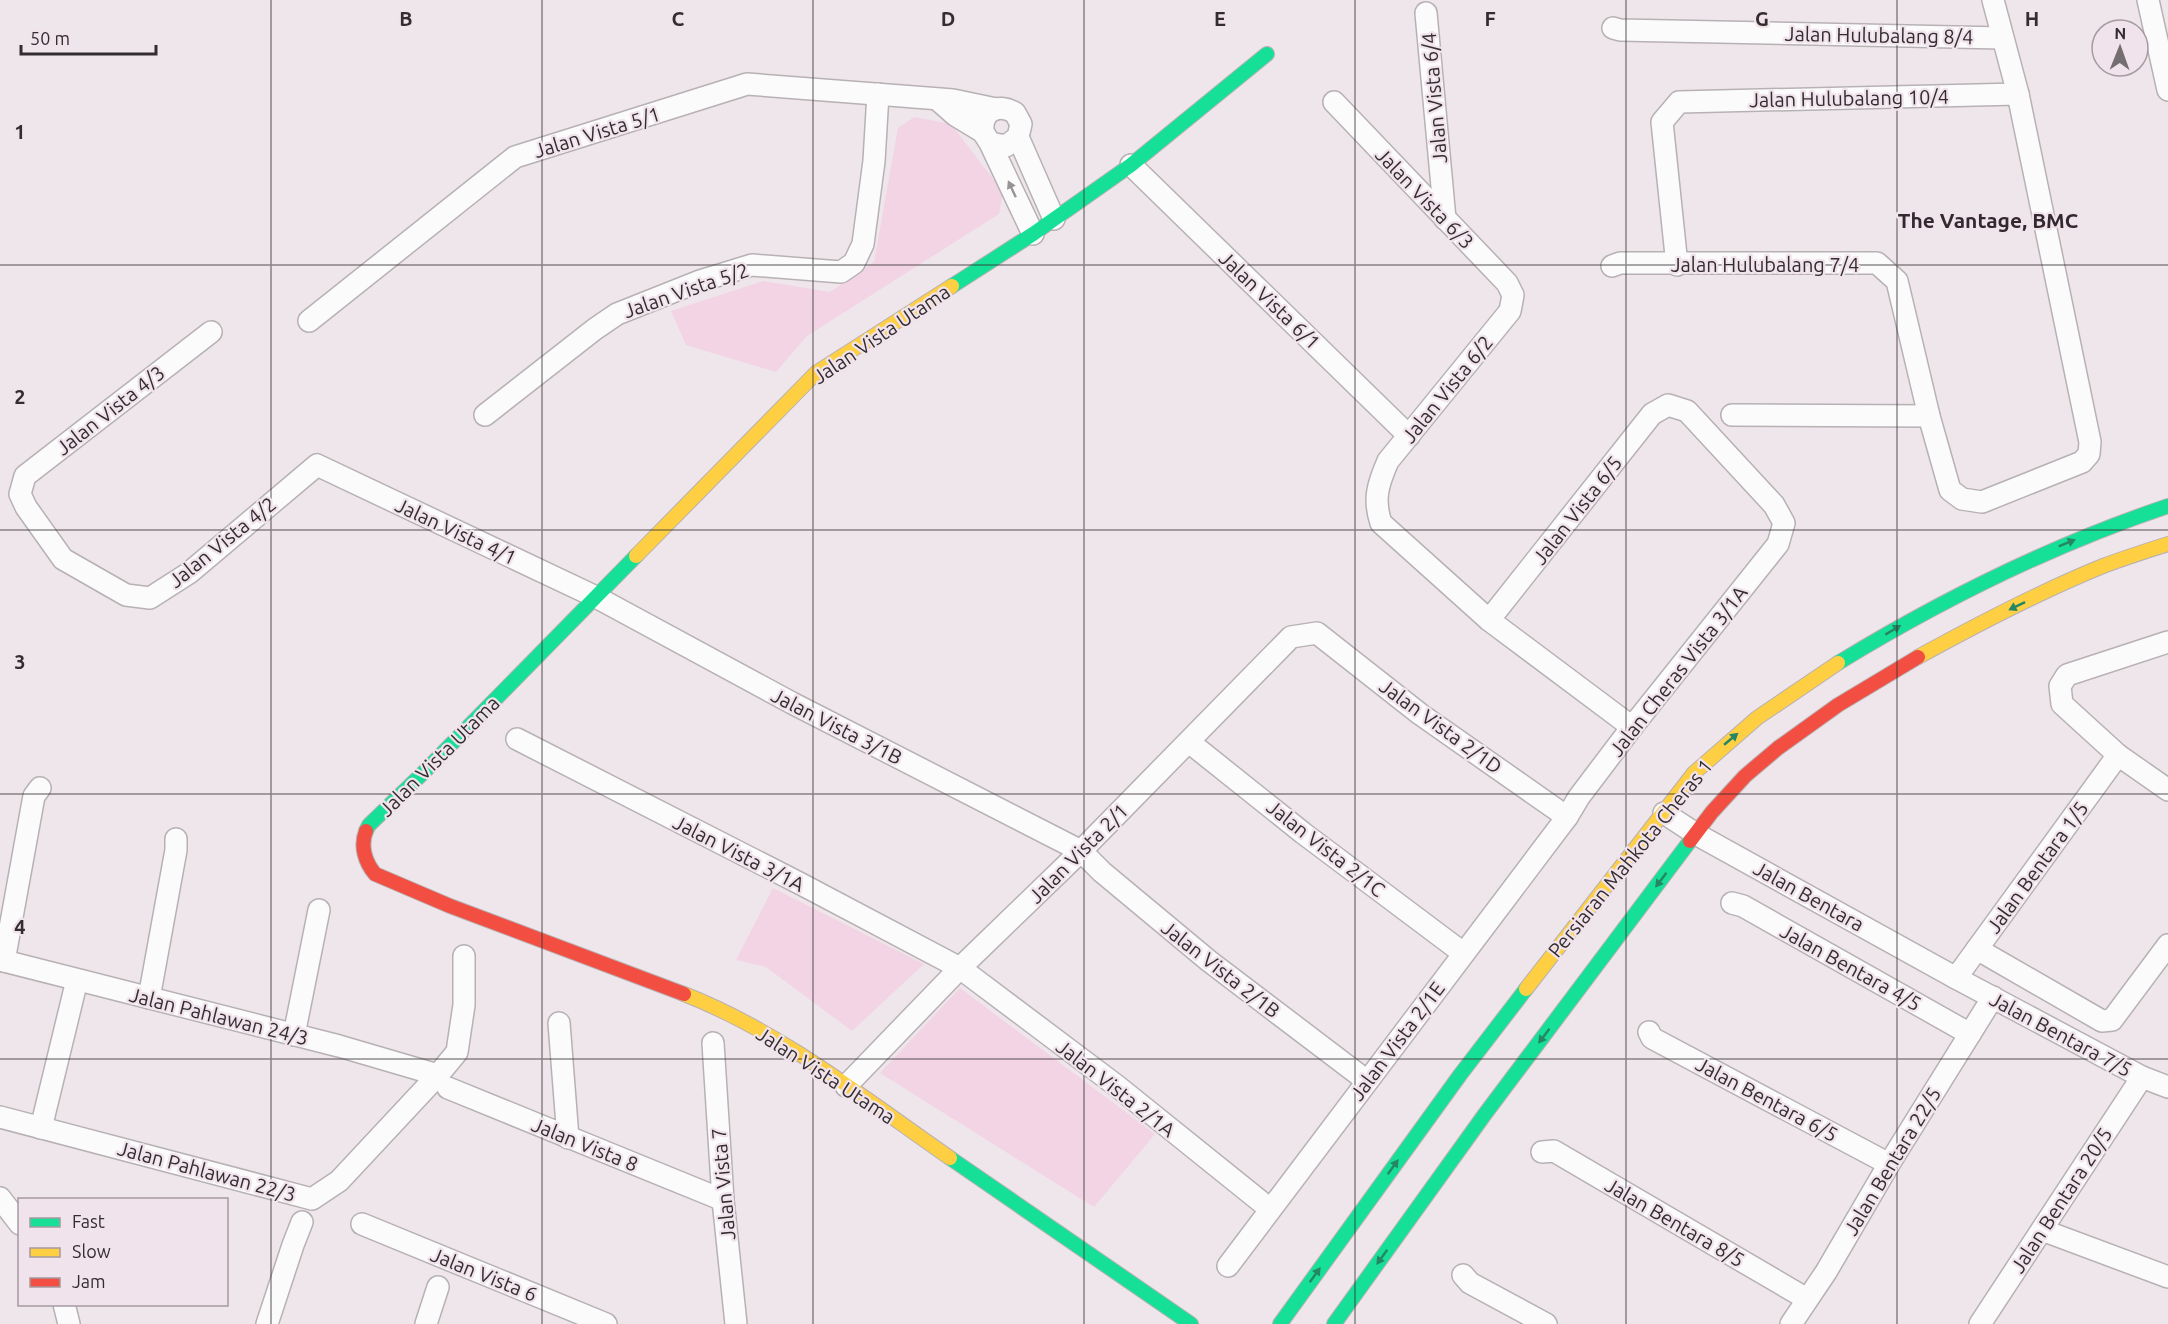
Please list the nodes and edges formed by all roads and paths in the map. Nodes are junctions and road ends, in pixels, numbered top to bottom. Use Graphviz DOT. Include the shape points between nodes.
graph roads {
  1 [pos="1993,0"];
  2 [pos="2148,0"];
  3 [pos="1426,14"];
  4 [pos="1613,28"];
  5 [pos="2002,38"];
  6 [pos="1267,54"];
  7 [pos="2168,90"];
  8 [pos="878,94"];
  9 [pos="2019,94"];
  10 [pos="938,100"];
  11 [pos="1334,102"];
  12 [pos="996,108"];
  13 [pos="1018,137"];
  14 [pos="986,138"];
  15 [pos="1131,165"];
  16 [pos="1054,219"];
  17 [pos="1445,219"];
  18 [pos="1033,234"];
  19 [pos="1677,265"];
  20 [pos="1612,266"];
  21 [pos="1513,296"];
  22 [pos="309,321"];
  23 [pos="211,332"];
  24 [pos="1668,405"];
  25 [pos="485,415"];
  26 [pos="1732,415"];
  27 [pos="1929,416"];
  28 [pos="1409,436"];
  29 [pos="317,465"];
  30 [pos="20,494"];
  31 [pos="2168,506"];
  32 [pos="2168,544"];
  33 [pos="596,597"];
  34 [pos="1489,620"];
  35 [pos="1317,633"];
  36 [pos="2168,642"];
  37 [pos="1632,727"];
  38 [pos="517,740"];
  39 [pos="1189,742"];
  40 [pos="2118,755"];
  41 [pos="40,788"];
  42 [pos="2168,790"];
  43 [pos="1664,813"];
  44 [pos="1567,817"];
  45 [pos="1696,834"];
  46 [pos="176,839"];
  47 [pos="1081,851"];
  48 [pos="1732,903"];
  49 [pos="319,910"];
  50 [pos="2168,945"];
  51 [pos="1977,950"];
  52 [pos="1463,953"];
  53 [pos="464,956"];
  54 [pos="2,960"];
  55 [pos="960,968"];
  56 [pos="1956,978"];
  57 [pos="77,980"];
  58 [pos="1993,997"];
  59 [pos="149,998"];
  60 [pos="559,1023"];
  61 [pos="1649,1032"];
  62 [pos="1970,1034"];
  63 [pos="294,1035"];
  64 [pos="713,1043"];
  65 [pos="2142,1077"];
  66 [pos="1367,1081"];
  67 [pos="443,1082"];
  68 [pos="846,1086"];
  69 [pos="2168,1087"];
  70 [pos="0,1117"];
  71 [pos="41,1128"];
  72 [pos="568,1138"];
  73 [pos="1542,1152"];
  74 [pos="1889,1164"];
  75 [pos="0,1198"];
  76 [pos="723,1200"];
  77 [pos="1270,1209"];
  78 [pos="18,1221"];
  79 [pos="302,1222"];
  80 [pos="362,1224"];
  81 [pos="2042,1230"];
  82 [pos="1228,1266"];
  83 [pos="1463,1275"];
  84 [pos="2168,1277"];
  85 [pos="438,1287"];
  86 [pos="1807,1299"];
  87 [pos="64,1306"];
  88 [pos="598,1322"];
  89 [pos="69,1324"];
  90 [pos="267,1324"];
  91 [pos="426,1324"];
  92 [pos="736,1324"];
  93 [pos="1191,1324"];
  94 [pos="1279,1324"];
  95 [pos="1334,1324"];
  96 [pos="1546,1324"];
  97 [pos="1791,1324"];
  98 [pos="1980,1324"];
  1 -- 5 [label="street"];
  2 -- 7 [label="street"];
  3 -- 17 [label="street, Jalan Vista 6/4"];
  4 -- 5 [label="street, Jalan Hulubalang 8/4"];
  5 -- 9 [label="street"];
  6 -- 15 [label="main road, Jalan Vista Utama"];
  8 -- 10 [label="street, Jalan Vista 5/1"];
  8 -- 22 [label="street, Jalan Vista 5/1" via="747,84 515,157"];
  8 -- 25 [label="street, Jalan Vista 5/2" via="863,244 854,263 841,272 752,265 617,314"];
  9 -- 19 [label="street, Jalan Hulubalang 10/4" via="1679,102 1662,122"];
  9 -- 27 [label="street, Jalan Hulubalang 7/4" via="2090,442 2089,454 2082,462 1982,502 1962,500 1950,490"];
  10 -- 12 [label="street, Jalan Vista 5/1"];
  10 -- 14 [label="street"];
  11 -- 17 [label="street, Jalan Vista 6/3"];
  12 -- 13 [label="street" via="1015,113 1021,124"];
  12 -- 14 [label="street" via="984,118"];
  13 -- 14 [label="street" via="1006,146"];
  13 -- 16 [label="street"];
  18 -- 14 [label="street, one-way"];
  15 -- 16 [label="main road, Jalan Vista Utama"];
  15 -- 28 [label="street, Jalan Vista 6/1"];
  16 -- 18 [label="main road, Jalan Vista Utama"];
  17 -- 21 [label="street, Jalan Vista 6/3" via="1507,284"];
  18 -- 33 [label="main road, Jalan Vista Utama" via="816,373"];
  19 -- 20 [label="street, Jalan Hulubalang 7/4"];
  19 -- 27 [label="street, Jalan Hulubalang 7/4" via="1877,263 1898,281"];
  21 -- 28 [label="street, Jalan Vista 6/2" via="1509,311"];
  23 -- 30 [label="street, Jalan Vista 4/3" via="25,476"];
  24 -- 34 [label="street, Jalan Vista 6/5" via="1652,414"];
  24 -- 37 [label="street, Jalan Cheras Vista 3/1A" via="1687,411 1774,505 1784,523 1778,544"];
  26 -- 27 [label="street"];
  28 -- 34 [label="street, Jalan Vista 6/2" via="1388,461 1379,482 1376,507 1381,523"];
  29 -- 30 [label="street, Jalan Vista 4/2" via="189,573 150,598 126,595 63,559"];
  29 -- 33 [label="street, Jalan Vista 4/1"];
  43 -- 31 [label="main road, Persiaran Mahkota Cheras 1, one-way" via="1712,755 1809,680 1941,602 2014,566 2066,542"];
  32 -- 45 [label="main road, Persiaran Mahkota Cheras 1, one-way" via="2104,566 2035,597 1890,673 1778,748 1745,776"];
  33 -- 47 [label="street, Jalan Vista 3/1B"];
  33 -- 68 [label="main road, Jalan Vista Utama" via="369,825 362,843 369,867 375,874 450,906 714,1006 784,1042"];
  34 -- 37 [label="street"];
  35 -- 39 [label="street, Jalan Vista 2/1" via="1291,637"];
  35 -- 44 [label="street, Jalan Vista 2/1D" via="1420,714"];
  36 -- 40 [label="street" via="2067,675 2060,686 2062,704"];
  37 -- 44 [label="street, Jalan Cheras Vista 3/1A"];
  38 -- 55 [label="street, Jalan Vista 3/1A"];
  39 -- 47 [label="street, Jalan Vista 2/1"];
  39 -- 52 [label="street, Jalan Vista 2/1C"];
  40 -- 42 [label="street"];
  40 -- 51 [label="street, Jalan Bentara 1/5"];
  41 -- 54 [label="street" via="34,796"];
  43 -- 45 [label="street, Jalan Bentara"];
  94 -- 43 [label="main road, Persiaran Mahkota Cheras 1, one-way" via="1460,1075"];
  44 -- 52 [label="street, Jalan Vista 2/1E"];
  45 -- 56 [label="street, Jalan Bentara"];
  45 -- 95 [label="main road, Persiaran Mahkota Cheras 1, one-way" via="1485,1114"];
  46 -- 59 [label="street"];
  47 -- 55 [label="street, Jalan Vista 2/1"];
  47 -- 66 [label="street, Jalan Vista 2/1B" via="1209,961"];
  48 -- 62 [label="street, Jalan Bentara 4/5"];
  49 -- 63 [label="street"];
  50 -- 51 [label="street" via="2112,1020 2102,1021"];
  51 -- 56 [label="street, Jalan Bentara 1/5"];
  52 -- 66 [label="street, Jalan Vista 2/1E"];
  53 -- 67 [label="street, Jalan Pahlawan 22/3" via="464,1005 456,1052"];
  54 -- 57 [label="street, Jalan Pahlawan 24/3"];
  55 -- 68 [label="street, Jalan Vista 2/1"];
  55 -- 77 [label="street, Jalan Vista 2/1A" via="1117,1086"];
  56 -- 58 [label="street, Jalan Bentara 7/5"];
  57 -- 59 [label="street, Jalan Pahlawan 24/3"];
  57 -- 71 [label="street"];
  58 -- 62 [label="street, Jalan Bentara 22/5"];
  58 -- 65 [label="street, Jalan Bentara 7/5"];
  59 -- 63 [label="street, Jalan Pahlawan 24/3"];
  60 -- 72 [label="street"];
  61 -- 74 [label="street, Jalan Bentara 6/5" via="1652,1038"];
  62 -- 74 [label="street, Jalan Bentara 22/5"];
  63 -- 67 [label="street, Jalan Pahlawan 24/3"];
  64 -- 76 [label="street, Jalan Vista 7"];
  65 -- 69 [label="street, Jalan Bentara 7/5"];
  65 -- 81 [label="street, Jalan Bentara 20/5"];
  66 -- 77 [label="street, Jalan Vista 2/1E"];
  67 -- 71 [label="street, Jalan Pahlawan 22/3" via="339,1181 312,1198"];
  67 -- 72 [label="street, Jalan Vista 8"];
  68 -- 93 [label="main road, Jalan Vista Utama"];
  70 -- 71 [label="street, Jalan Pahlawan 22/3"];
  72 -- 76 [label="street, Jalan Vista 8"];
  73 -- 86 [label="street, Jalan Bentara 8/5" via="1554,1151"];
  74 -- 86 [label="street, Jalan Bentara 22/5"];
  75 -- 78 [label="street"];
  76 -- 92 [label="street, Jalan Vista 7"];
  77 -- 82 [label="street, Jalan Vista 2/1E"];
  79 -- 90 [label="street"];
  80 -- 88 [label="street, Jalan Vista 6"];
  81 -- 84 [label="street"];
  81 -- 98 [label="street, Jalan Bentara 20/5"];
  83 -- 96 [label="street"];
  85 -- 91 [label="street"];
  86 -- 97 [label="street, Jalan Bentara 22/5"];
  87 -- 89 [label="street"];
}
